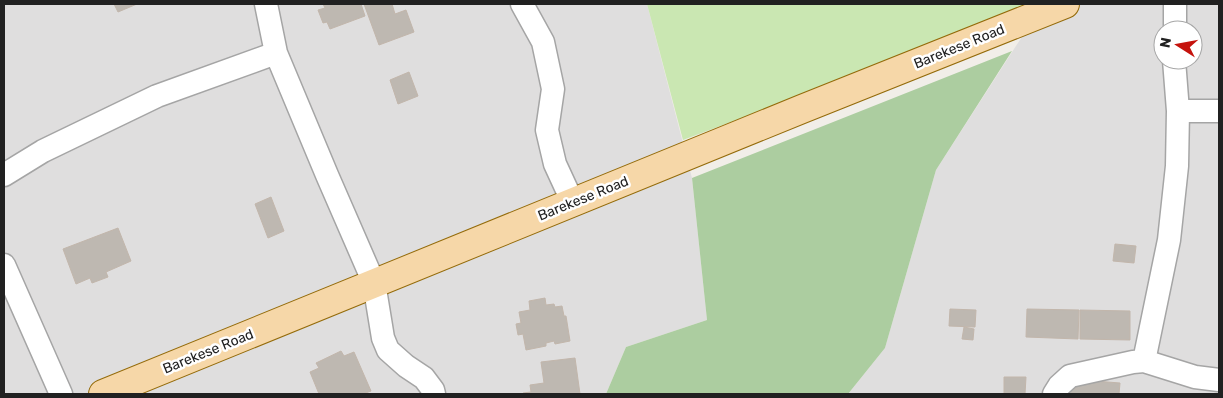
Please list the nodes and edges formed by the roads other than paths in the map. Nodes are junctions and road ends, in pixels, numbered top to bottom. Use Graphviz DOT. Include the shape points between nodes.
graph roads {
  1 [pos="266,4"];
  2 [pos="522,4"];
  3 [pos="1065,4"];
  4 [pos="1175,4"];
  5 [pos="1174,20"];
  6 [pos="276,53"];
  7 [pos="1175,70"];
  8 [pos="1178,111"];
  9 [pos="1219,111"];
  10 [pos="4,175"];
  11 [pos="573,202"];
  12 [pos="4,264"];
  13 [pos="374,284"];
  14 [pos="1144,361"];
  15 [pos="1219,380"];
  16 [pos="1197,386"];
  17 [pos="118,391"];
  18 [pos="61,394"];
  19 [pos="434,394"];
  20 [pos="1054,394"];
  1 -- 6 [label="street"];
  2 -- 11 [label="street" via="543,42 553,89 548,130 555,164"];
  3 -- 11 [label="main road, Barekese Road"];
  4 -- 5 [label="street"];
  6 -- 10 [label="street" via="157,96 43,151"];
  6 -- 13 [label="street"];
  7 -- 8 [label="street"];
  8 -- 9 [label="street"];
  8 -- 14 [label="street" via="1177,166 1169,240"];
  11 -- 13 [label="main road, Barekese Road"];
  12 -- 18 [label="street"];
  13 -- 17 [label="main road, Barekese Road"];
  13 -- 19 [label="street" via="388,350 424,378"];
  14 -- 16 [label="street"];
  14 -- 20 [label="street" via="1070,376"];
  15 -- 16 [label="street"];
}
